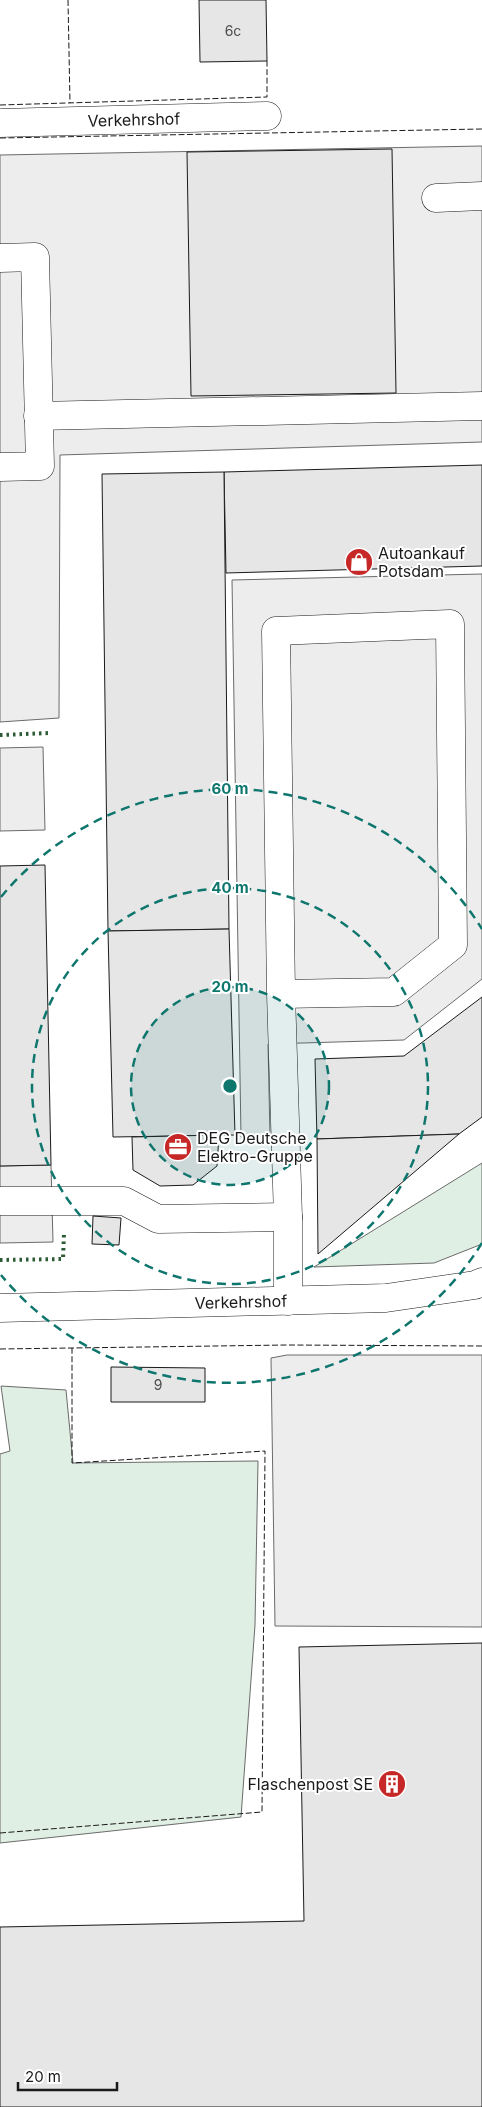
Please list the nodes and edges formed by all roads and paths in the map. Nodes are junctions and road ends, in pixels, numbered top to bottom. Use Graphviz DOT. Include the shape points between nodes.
graph roads {
  1 [pos="267,116"];
  2 [pos="0,123"];
  3 [pos="482,196"];
  4 [pos="436,198"];
  5 [pos="0,258"];
  6 [pos="482,406"];
  7 [pos="38,416"];
  8 [pos="0,467"];
  9 [pos="281,994"];
  10 [pos="0,1201"];
  11 [pos="288,1217"];
  12 [pos="482,1282"];
  13 [pos="288,1301"];
  14 [pos="0,1308"];
  1 -- 2 [label="main road, Verkehrshof"];
  3 -- 4 [label="main road"];
  5 -- 7 [label="main road" via="35,256"];
  6 -- 7 [label="main road"];
  7 -- 8 [label="main road" via="40,466"];
  9 -- 9 [label="main road" via="276,631 450,624 453,945 394,992"];
  9 -- 11 [label="main road"];
  10 -- 11 [label="main road" via="124,1201 158,1219"];
  11 -- 13 [label="main road"];
  12 -- 13 [label="main road, Verkehrshof" via="386,1298"];
  13 -- 14 [label="main road, Verkehrshof"];
}
